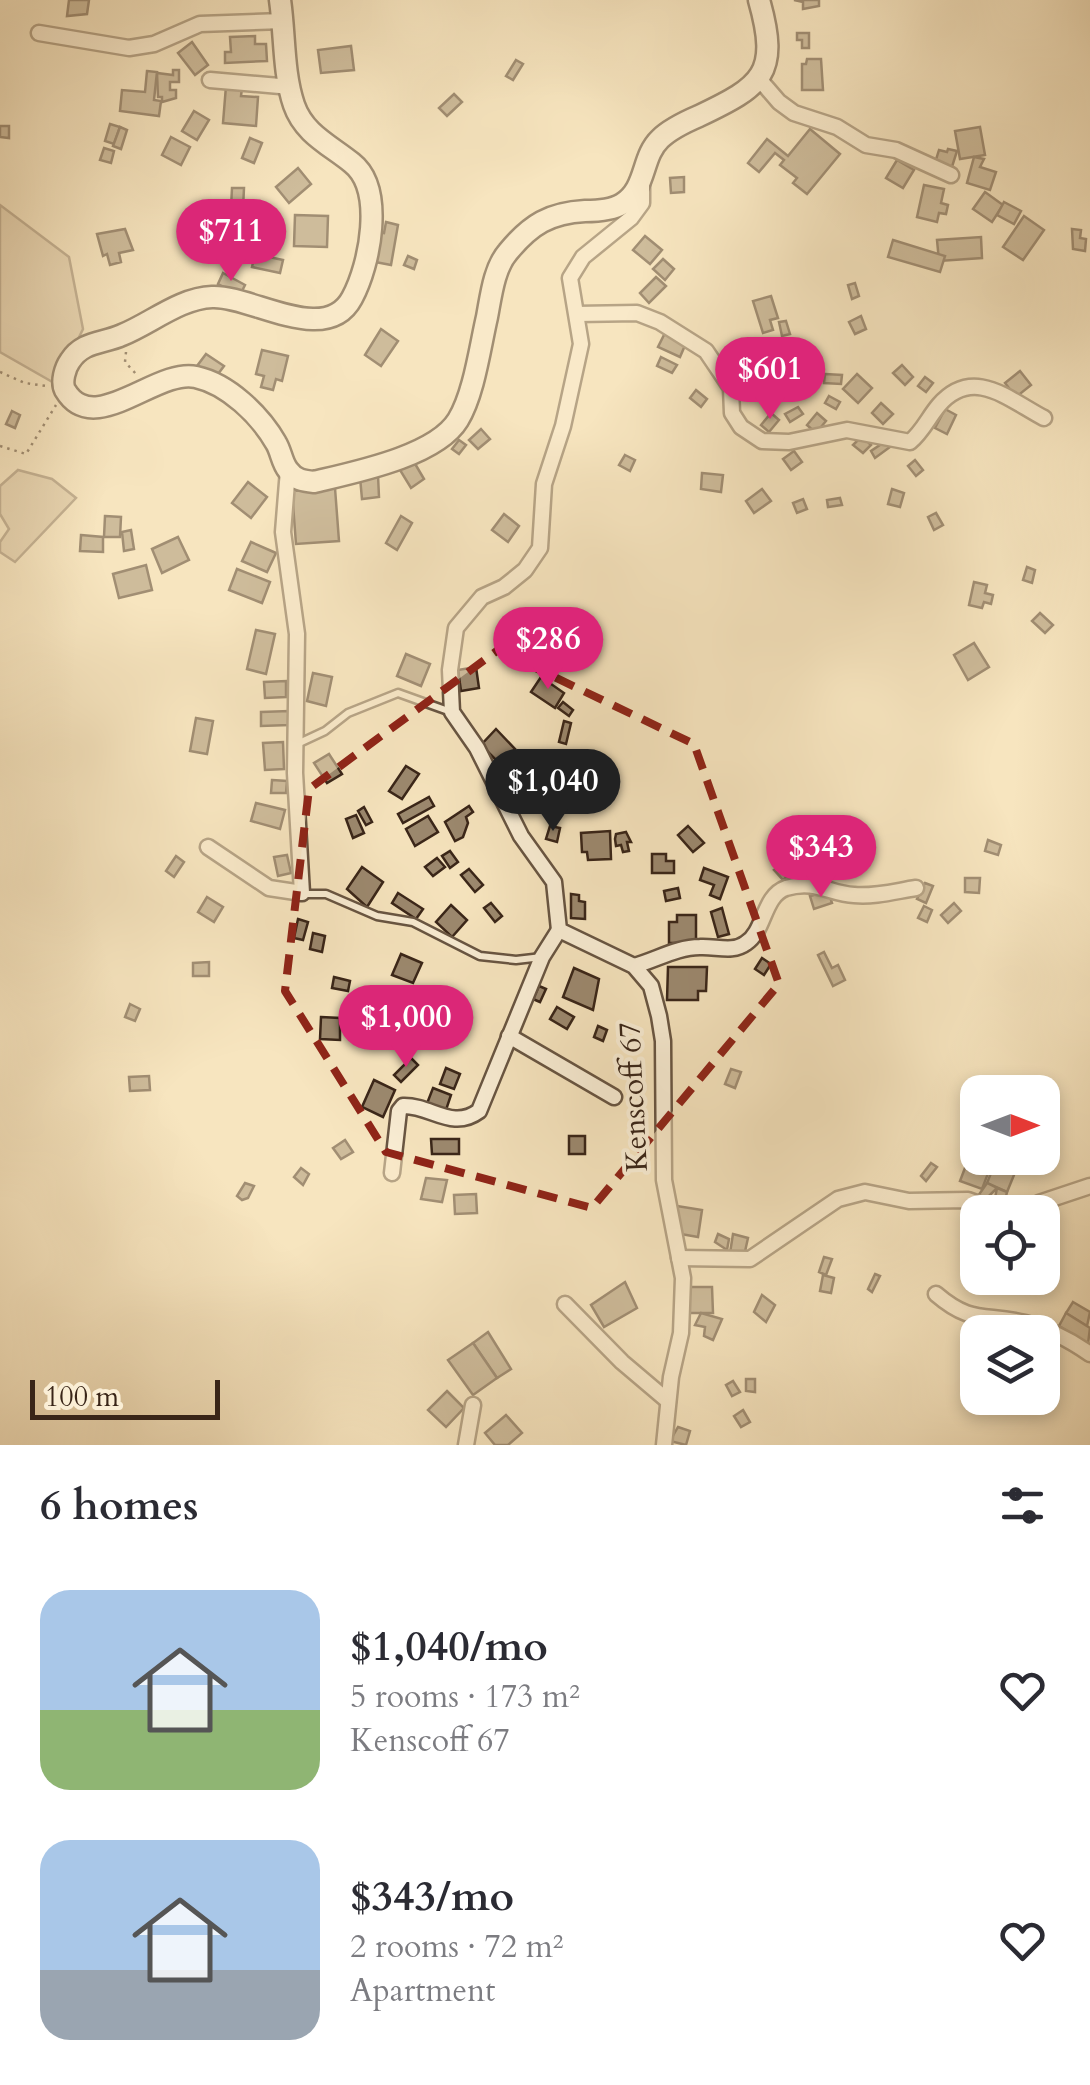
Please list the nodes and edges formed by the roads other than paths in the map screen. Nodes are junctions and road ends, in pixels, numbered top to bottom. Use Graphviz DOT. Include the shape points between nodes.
graph roads {
  1 [pos="758,0"];
  2 [pos="281,11"];
  3 [pos="39,33"];
  4 [pos="210,80"];
  5 [pos="760,80"];
  6 [pos="291,86"];
  7 [pos="951,174"];
  8 [pos="642,182"];
  9 [pos="578,314"];
  10 [pos="1044,418"];
  11 [pos="288,470"];
  12 [pos="452,712"];
  13 [pos="295,745"];
  14 [pos="208,847"];
  15 [pos="916,888"];
  16 [pos="302,894"];
  17 [pos="558,930"];
  18 [pos="542,957"];
  19 [pos="634,966"];
  20 [pos="509,1036"];
  21 [pos="614,1097"];
  22 [pos="392,1173"];
  23 [pos="1090,1186"];
  24 [pos="1060,1195"];
  25 [pos="960,1200"];
  26 [pos="679,1258"];
  27 [pos="936,1294"];
  28 [pos="565,1304"];
  29 [pos="1090,1354"];
  30 [pos="668,1401"];
  31 [pos="472,1404"];
  32 [pos="466,1445"];
  33 [pos="664,1445"];
  1 -- 5 [label="main road" via="765,40"];
  2 -- 3 [label="street" via="200,24 129,48"];
  2 -- 6 [label="main road"];
  4 -- 6 [label="street"];
  5 -- 7 [label="street" via="794,113"];
  5 -- 8 [label="main road" via="658,140"];
  6 -- 11 [label="main road" via="305,126 355,165 372,198 366,258 350,303 315,320 207,297 126,334 87,343 69,362 63,382 80,404 102,407 169,377 191,375 224,388 256,416"];
  8 -- 9 [label="street" via="642,203 632,218 583,257 570,278"];
  8 -- 11 [label="main road" via="622,205 550,215 504,255 459,418 441,440 418,453 314,482"];
  9 -- 10 [label="street" via="637,314 706,351 731,388 732,414 762,441 847,430 910,442 950,394 970,384"];
  9 -- 12 [label="street" via="580,344 544,484 540,548 525,570 482,597 456,628"];
  11 -- 13 [label="street" via="283,532 297,634"];
  12 -- 13 [label="lane" via="398,693"];
  12 -- 17 [label="street" via="520,836 554,882"];
  13 -- 16 [label="street"];
  14 -- 16 [label="street" via="269,888"];
  15 -- 19 [label="street" via="867,896 790,887 774,898 743,946 682,948"];
  16 -- 18 [label="lane" via="326,894 377,916 413,922 480,956"];
  17 -- 18 [label="street"];
  17 -- 19 [label="street"];
  18 -- 20 [label="street"];
  19 -- 26 [label="street, Kenscoff 67" via="650,986 663,1041 664,1180"];
  20 -- 21 [label="street"];
  20 -- 22 [label="street" via="488,1094 468,1119 402,1106"];
  23 -- 24 [label="street"];
  25 -- 26 [label="street" via="909,1201 865,1192 838,1199 750,1259"];
  26 -- 30 [label="street, Kenscoff 67" via="681,1333"];
  27 -- 29 [label="street" via="964,1314 1023,1322"];
  28 -- 30 [label="street"];
  30 -- 33 [label="street, Kenscoff 67"];
  31 -- 32 [label="street"];
}
